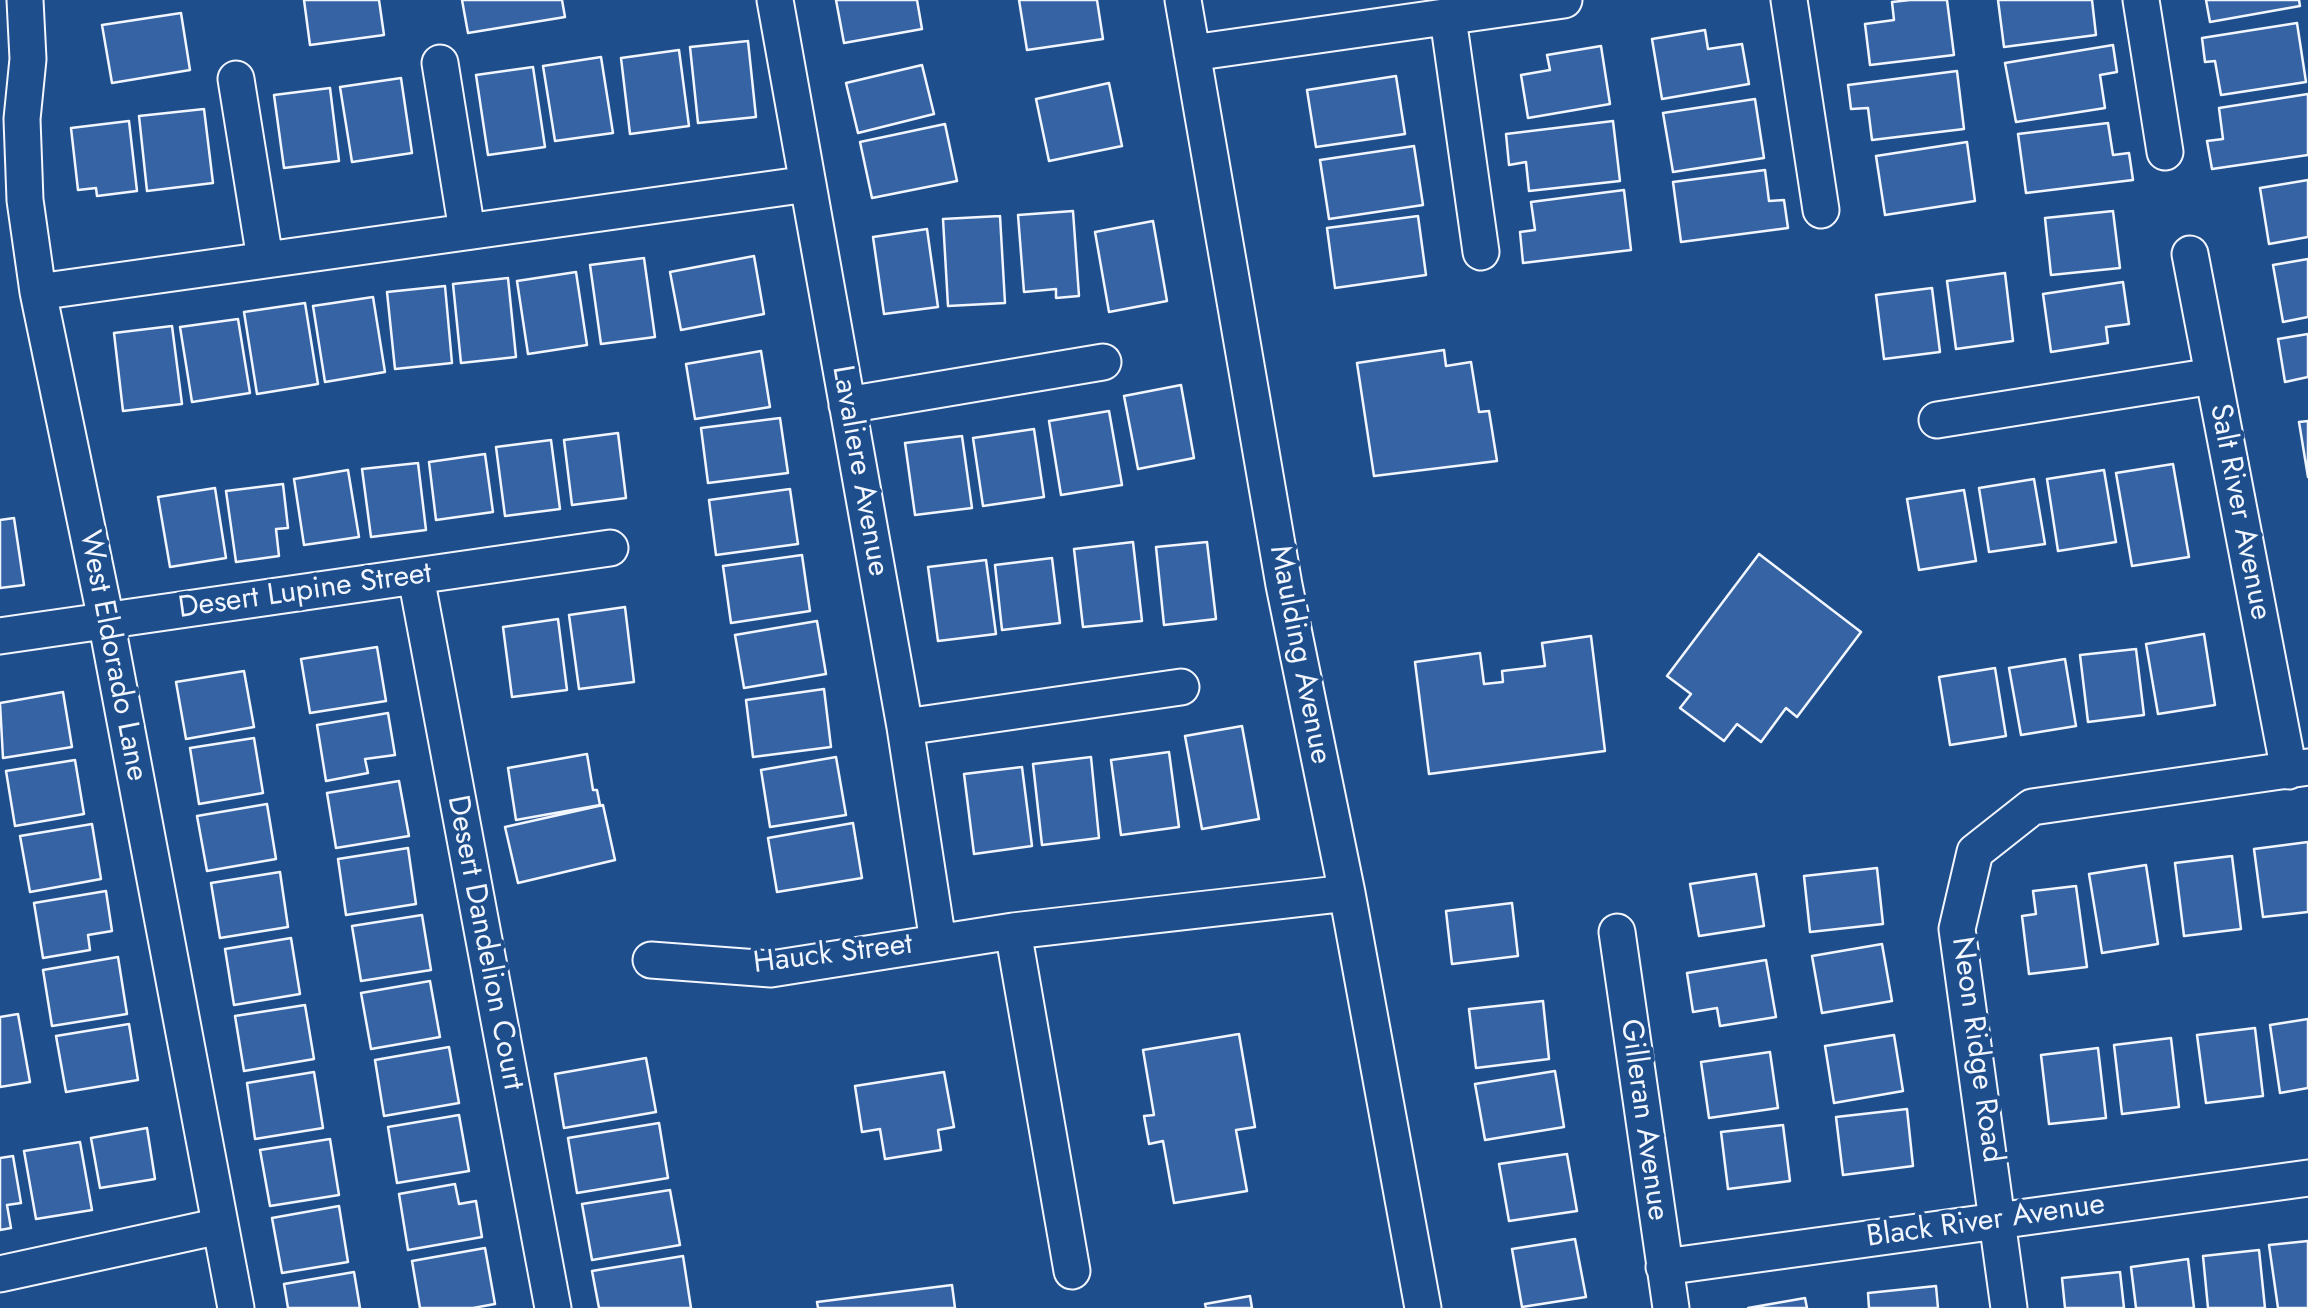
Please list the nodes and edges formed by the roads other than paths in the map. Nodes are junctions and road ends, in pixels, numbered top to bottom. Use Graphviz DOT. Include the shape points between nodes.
graph roads {
  1 [pos="26,0"];
  2 [pos="776,0"];
  3 [pos="1183,0"];
  4 [pos="1564,0"];
  5 [pos="1789,0"];
  6 [pos="2141,0"];
  7 [pos="1448,18"];
  8 [pos="1192,53"];
  9 [pos="440,63"];
  10 [pos="236,79"];
  11 [pos="2165,152"];
  12 [pos="808,184"];
  13 [pos="1821,210"];
  14 [pos="467,232"];
  15 [pos="1480,252"];
  16 [pos="2190,254"];
  17 [pos="264,259"];
  18 [pos="38,292"];
  19 [pos="1103,362"];
  20 [pos="2213,376"];
  21 [pos="847,404"];
  22 [pos="1937,420"];
  23 [pos="610,548"];
  24 [pos="416,578"];
  25 [pos="106,620"];
  26 [pos="0,636"];
  27 [pos="1181,688"];
  28 [pos="905,728"];
  29 [pos="2299,769"];
  30 [pos="1347,893"];
  31 [pos="1013,932"];
  32 [pos="1616,932"];
  33 [pos="938,942"];
  34 [pos="651,960"];
  35 [pos="2308,1178"];
  36 [pos="1999,1220"];
  37 [pos="220,1226"];
  38 [pos="1664,1267"];
  39 [pos="1072,1270"];
  40 [pos="0,1274"];
  41 [pos="236,1308"];
  42 [pos="553,1308"];
  43 [pos="1422,1308"];
  44 [pos="1672,1308"];
  45 [pos="2010,1308"];
  1 -- 18 [label="street, West Eldorado Lane" via="22,119"];
  2 -- 12 [label="street, Lavaliere Avenue"];
  3 -- 8 [label="street, Maulding Avenue"];
  4 -- 7 [label="street"];
  5 -- 13 [label="street"];
  6 -- 11 [label="street"];
  7 -- 8 [label="street"];
  7 -- 15 [label="street"];
  8 -- 30 [label="street, Maulding Avenue" via="1284,585"];
  9 -- 14 [label="street"];
  10 -- 17 [label="street"];
  12 -- 14 [label="street"];
  12 -- 21 [label="street, Lavaliere Avenue"];
  14 -- 17 [label="street"];
  16 -- 20 [label="street, Salt River Avenue"];
  17 -- 18 [label="street"];
  18 -- 25 [label="street, West Eldorado Lane"];
  19 -- 21 [label="street"];
  20 -- 22 [label="street"];
  20 -- 29 [label="street, Salt River Avenue"];
  21 -- 28 [label="street, Lavaliere Avenue"];
  23 -- 24 [label="street, Desert Lupine Street"];
  24 -- 25 [label="street, Desert Lupine Street"];
  24 -- 42 [label="street, Desert Dandelion Court"];
  25 -- 26 [label="street, Desert Lupine Street"];
  25 -- 37 [label="street, West Eldorado Lane"];
  27 -- 28 [label="street"];
  28 -- 33 [label="street, Lavaliere Avenue"];
  29 -- 36 [label="street, Neon Ridge Road" via="2032,807 1975,852 1957,929"];
  30 -- 31 [label="street, Hauck Street"];
  30 -- 43 [label="street, Maulding Avenue"];
  31 -- 33 [label="street, Hauck Street"];
  31 -- 39 [label="street"];
  32 -- 38 [label="street, Gilleran Avenue"];
  33 -- 34 [label="street, Hauck Street" via="771,969"];
  35 -- 36 [label="street, Black River Avenue"];
  36 -- 38 [label="street, Black River Avenue"];
  36 -- 45 [label="street, Neon Ridge Road"];
  37 -- 40 [label="street"];
  37 -- 41 [label="street, West Eldorado Lane"];
  38 -- 44 [label="street, Gilleran Avenue"];
}
